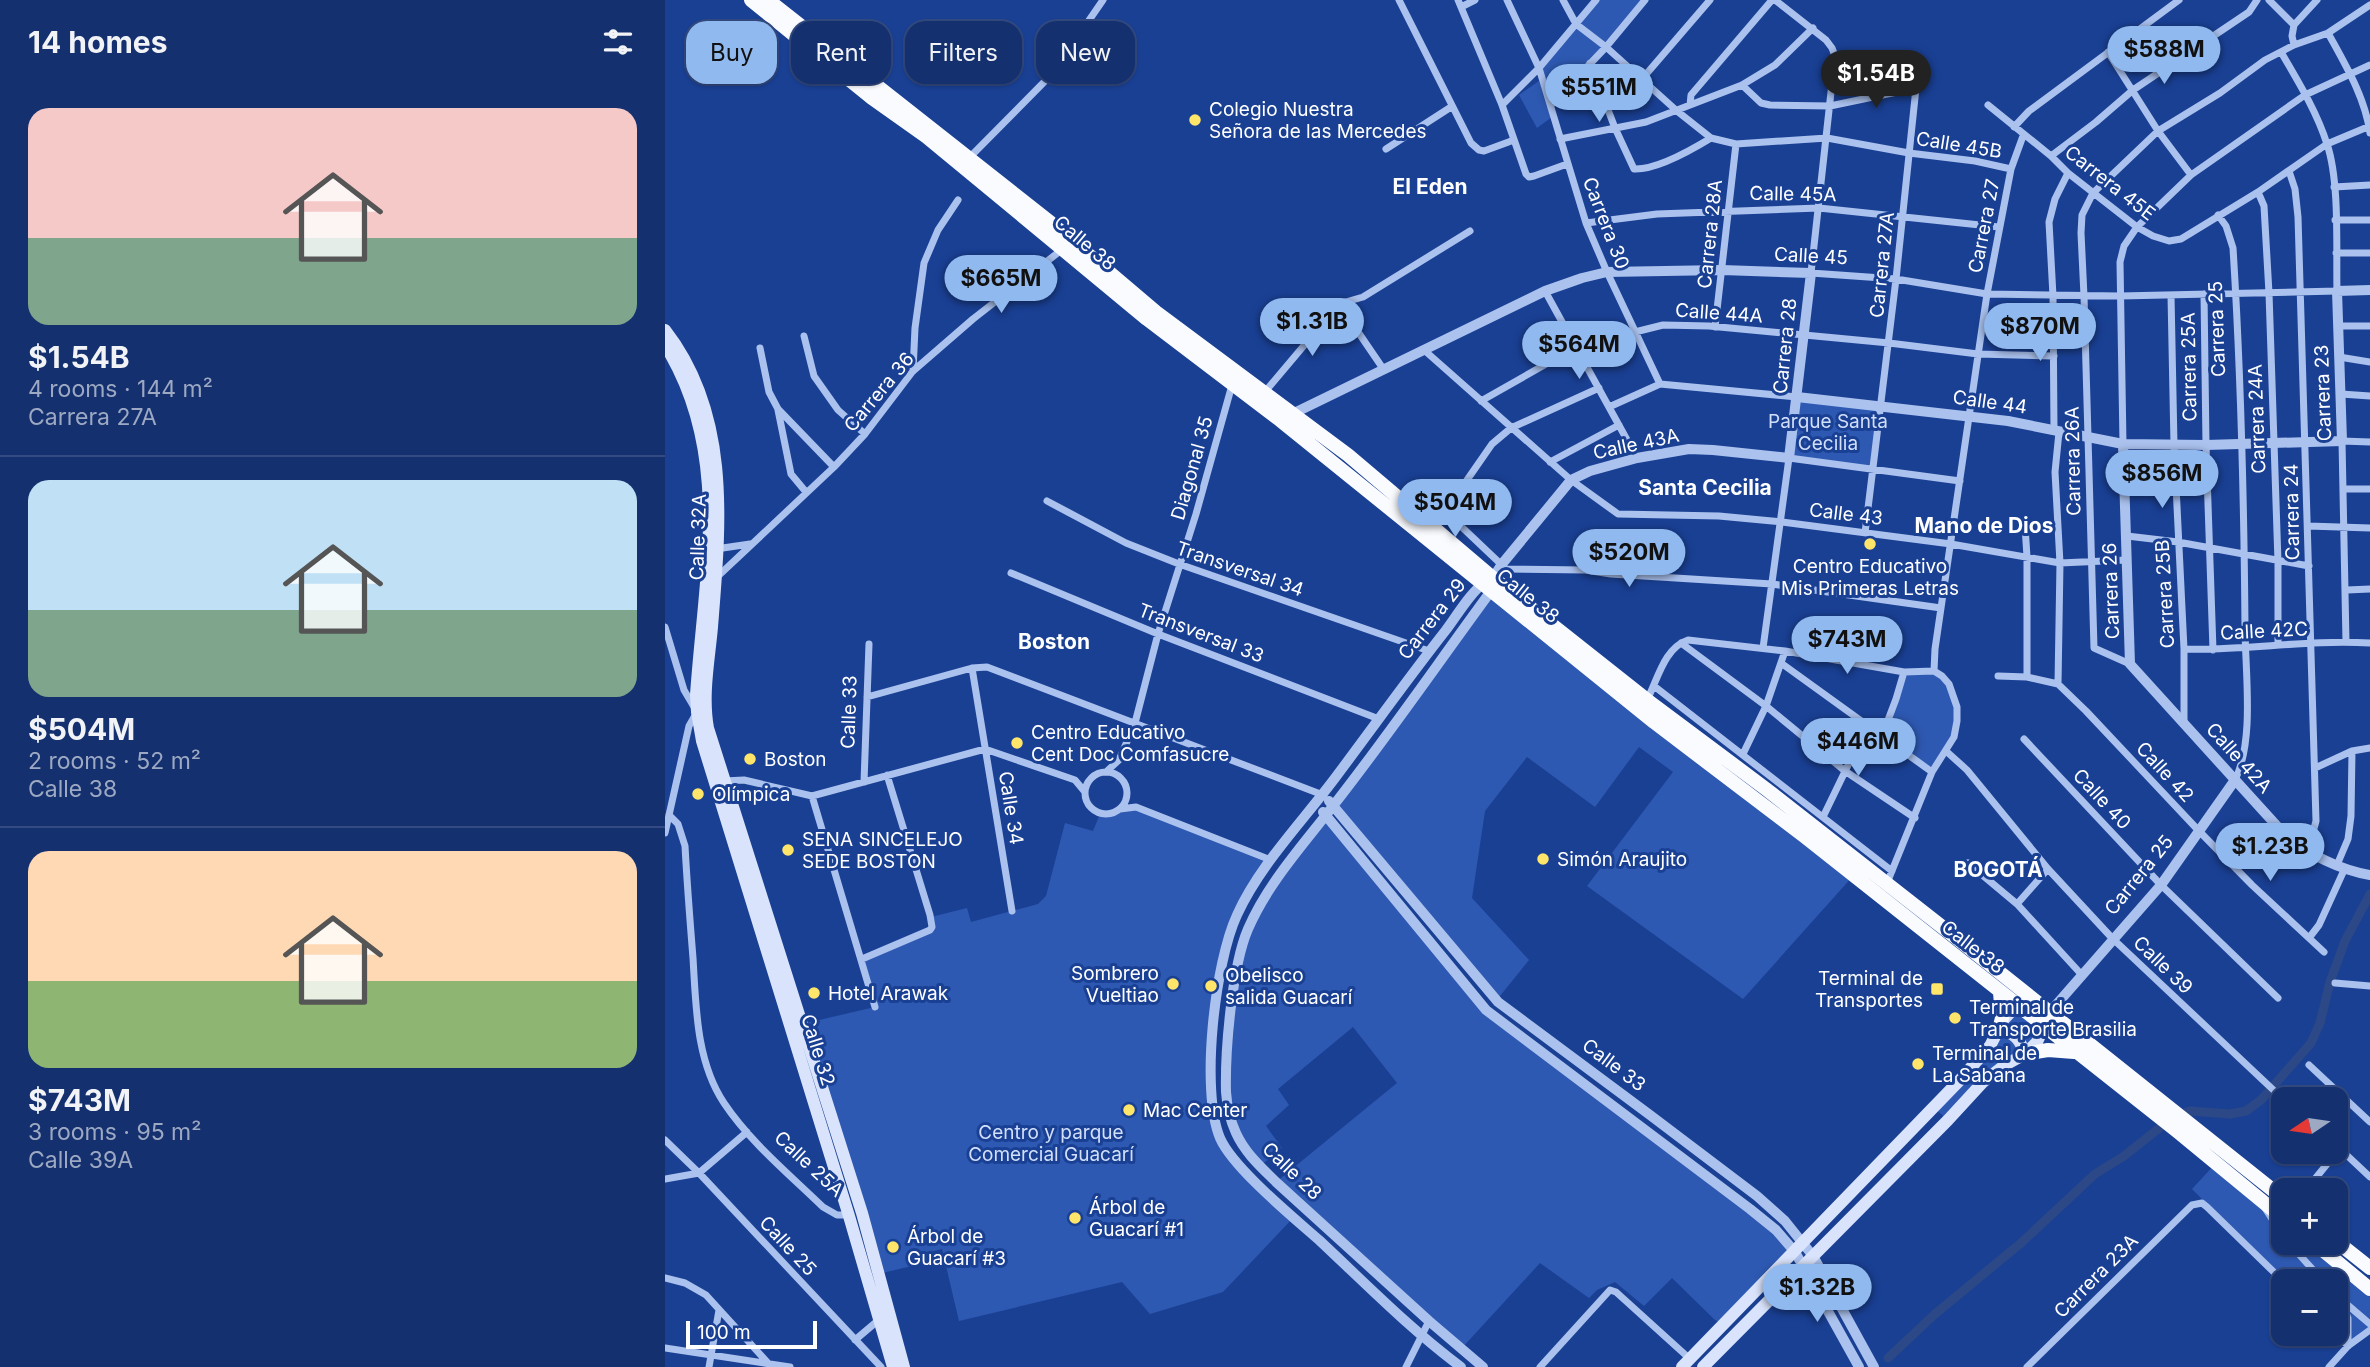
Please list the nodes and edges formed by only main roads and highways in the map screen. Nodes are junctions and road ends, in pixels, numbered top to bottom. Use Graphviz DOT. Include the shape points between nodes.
graph roads {
  1 [pos="751,0"];
  2 [pos="768,0"];
  3 [pos="1067,245"];
  4 [pos="665,330"];
  5 [pos="665,345"];
  6 [pos="1286,416"];
  7 [pos="718,549"];
  8 [pos="1489,584"];
  9 [pos="708,669"];
  10 [pos="697,712"];
  11 [pos="715,755"];
  12 [pos="718,782"];
  13 [pos="2000,992"];
  14 [pos="2022,1000"];
  15 [pos="2046,1020"];
  16 [pos="1999,1030"];
  17 [pos="2076,1052"];
  18 [pos="2024,1054"];
  19 [pos="2164,1112"];
  20 [pos="2180,1125"];
  21 [pos="2271,1190"];
  22 [pos="2271,1209"];
  23 [pos="2348,1251"];
  24 [pos="2329,1255"];
  25 [pos="2370,1268"];
  26 [pos="2370,1289"];
  27 [pos="884,1317"];
  28 [pos="1686,1363"];
  29 [pos="893,1367"];
  30 [pos="904,1367"];
  31 [pos="1703,1367"];
  1 -- 3 [label="highway, Calle 38"];
  2 -- 3 [label="highway, Calle 38" via="969,158"];
  3 -- 6 [label="highway, Calle 38" via="1264,393"];
  3 -- 6 [label="highway, Calle 38" via="1147,319 1232,385"];
  4 -- 7 [label="main road, Calle 32A" via="692,379 711,431 720,496"];
  5 -- 7 [label="main road, Calle 32A" via="688,391 701,433"];
  6 -- 8 [label="highway, Calle 38" via="1347,455"];
  7 -- 9 [label="main road, Calle 32A"];
  7 -- 10 [label="main road, Calle 32A"];
  8 -- 13 [label="highway, Calle 38"];
  8 -- 14 [label="highway, Calle 38" via="1889,877"];
  9 -- 10 [label="main road"];
  9 -- 11 [label="main road, Calle 32A" via="705,709"];
  10 -- 11 [label="main road"];
  10 -- 12 [label="main road, Calle 32" via="702,741"];
  11 -- 12 [label="main road, Calle 32"];
  12 -- 27 [label="main road, Calle 32" via="856,1214"];
  13 -- 14 [label="highway, Calle 38"];
  13 -- 16 [label="highway"];
  14 -- 15 [label="highway, Calle 38"];
  14 -- 16 [label="main road"];
  15 -- 17 [label="highway, Calle 38"];
  15 -- 18 [label="main road, Carrera 25" via="2037,1042"];
  15 -- 19 [label="highway, Calle 38"];
  16 -- 18 [label="main road" via="2015,1037"];
  16 -- 28 [label="main road" via="1959,1081"];
  17 -- 18 [label="highway"];
  17 -- 19 [label="highway, Calle 38"];
  18 -- 31 [label="main road, Carrera 25" via="1983,1082"];
  19 -- 20 [label="highway, Calle 38"];
  20 -- 21 [label="highway, Calle 38"];
  20 -- 22 [label="highway, Calle 38"];
  23 -- 25 [label="highway"];
  24 -- 26 [label="highway"];
  27 -- 29 [label="main road, Calle 32"];
  27 -- 30 [label="main road"];
}
